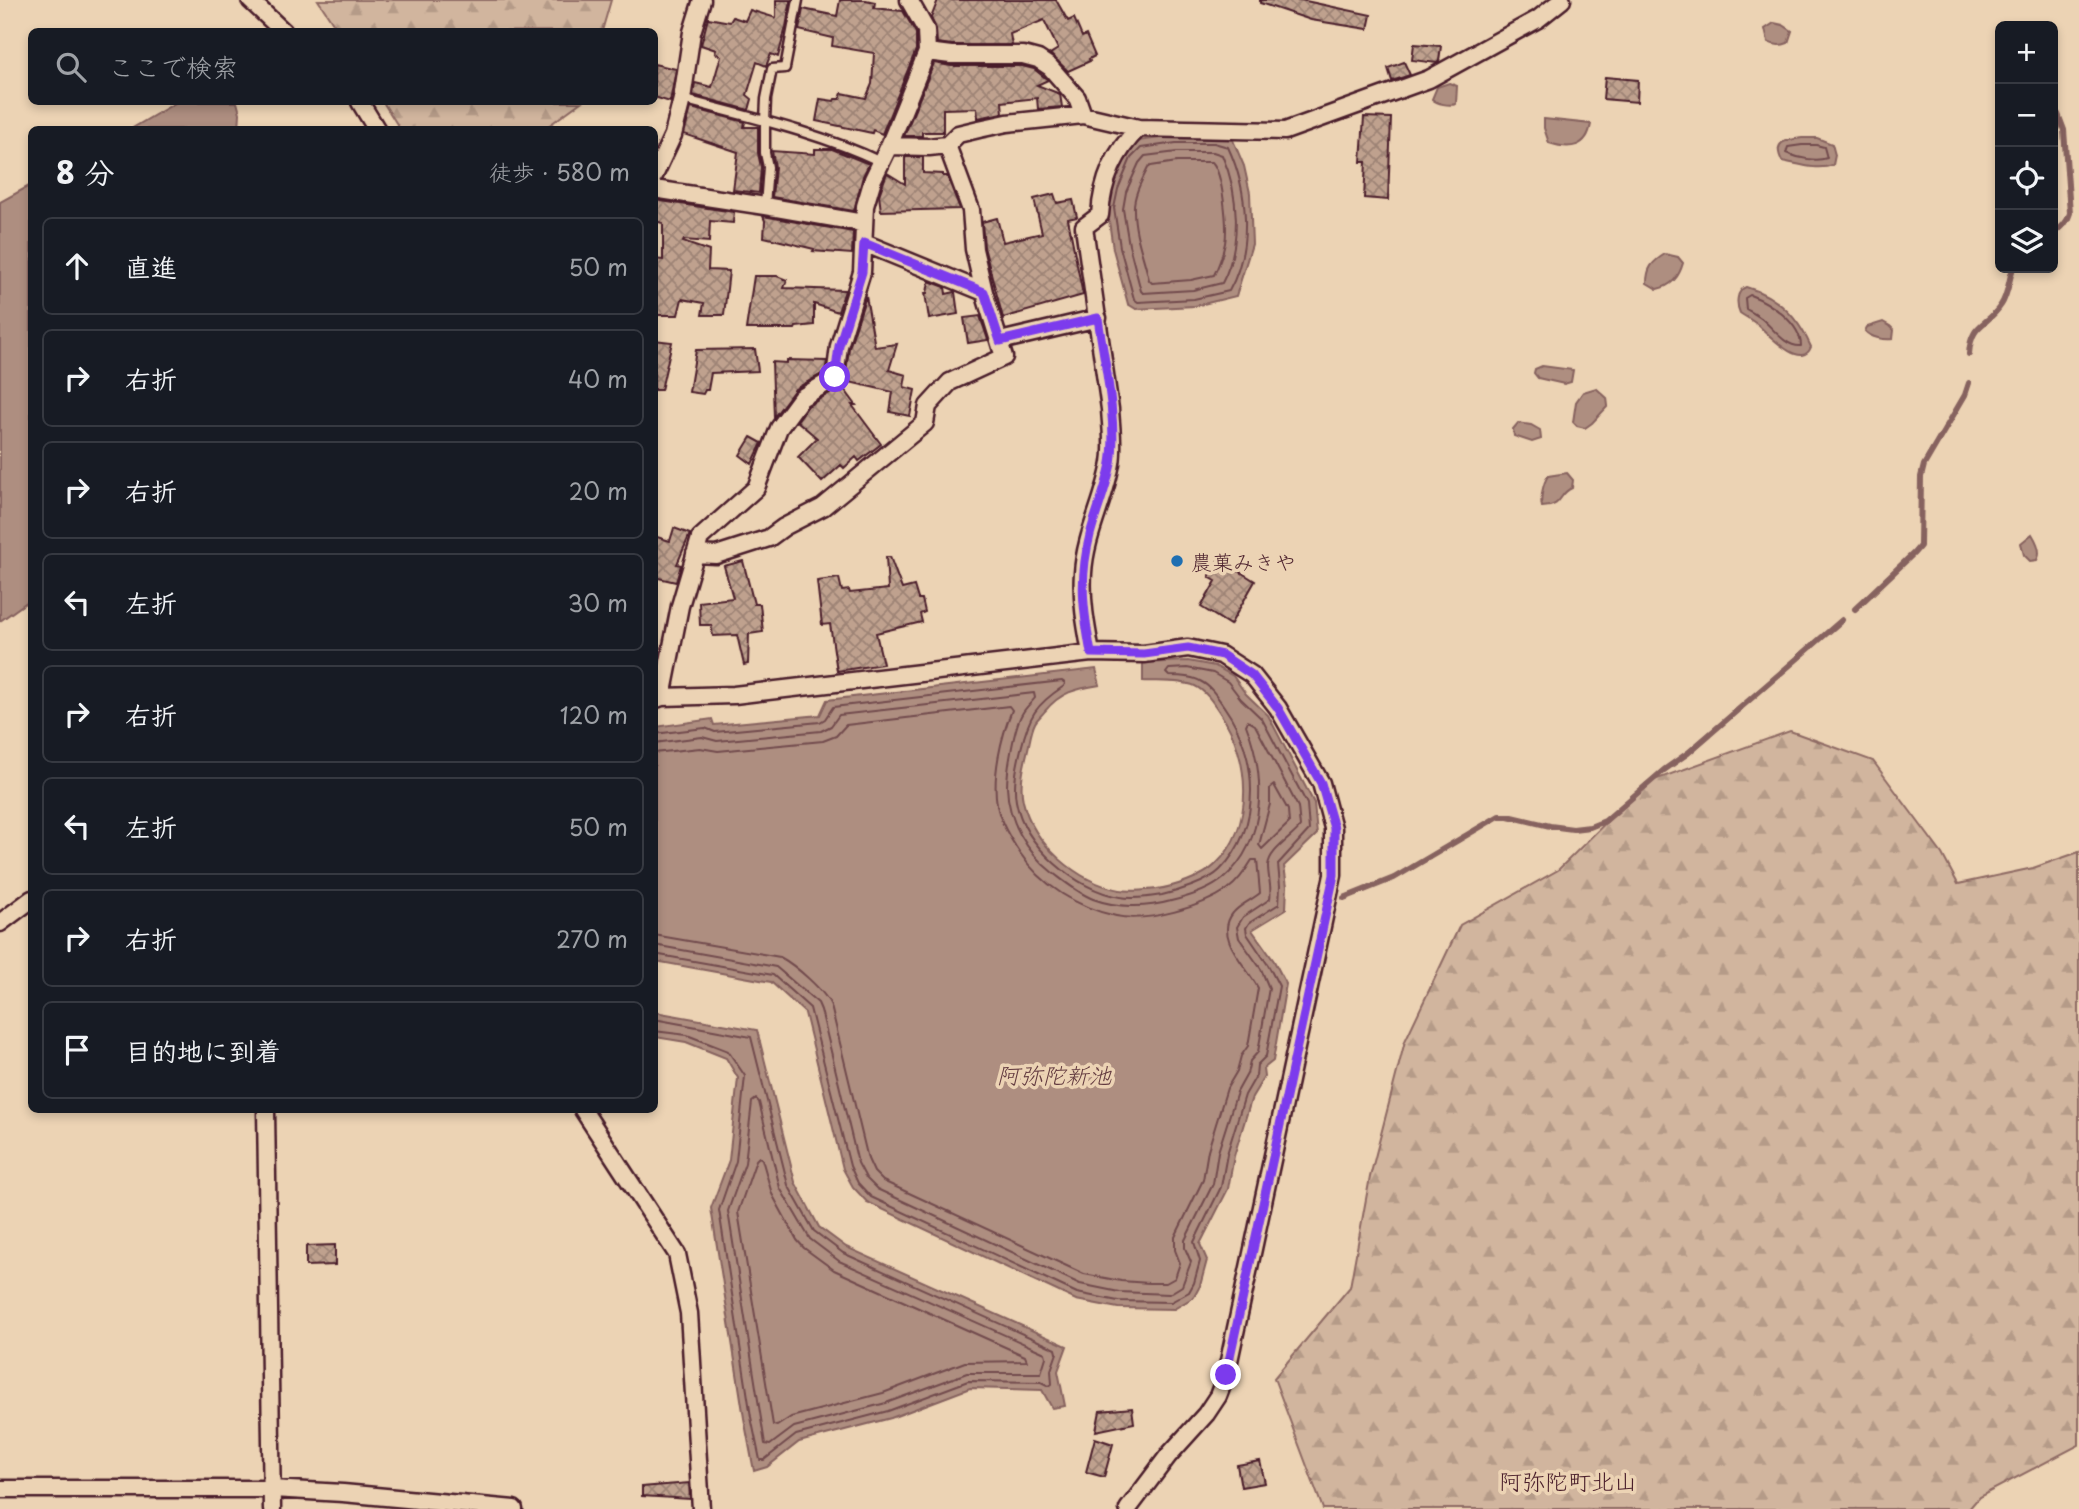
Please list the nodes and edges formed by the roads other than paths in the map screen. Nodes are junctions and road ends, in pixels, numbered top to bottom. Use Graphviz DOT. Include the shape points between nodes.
graph roads {
  1 [pos="250,0"];
  2 [pos="702,0"];
  3 [pos="798,0"];
  4 [pos="909,0"];
  5 [pos="1562,0"];
  6 [pos="280,28"];
  7 [pos="927,52"];
  8 [pos="682,99"];
  9 [pos="362,105"];
  10 [pos="1083,115"];
  11 [pos="765,121"];
  12 [pos="374,126"];
  13 [pos="1139,128"];
  14 [pos="947,145"];
  15 [pos="889,146"];
  16 [pos="881,162"];
  17 [pos="658,167"];
  18 [pos="658,190"];
  19 [pos="765,205"];
  20 [pos="863,223"];
  21 [pos="864,243"];
  22 [pos="984,292"];
  23 [pos="1098,318"];
  24 [pos="1000,341"];
  25 [pos="695,554"];
  26 [pos="1091,653"];
  27 [pos="658,699"];
  28 [pos="28,902"];
  29 [pos="0,923"];
  30 [pos="267,1113"];
  31 [pos="585,1113"];
  32 [pos="0,1489"];
  33 [pos="272,1489"];
  34 [pos="272,1509"];
  35 [pos="514,1509"];
  36 [pos="701,1509"];
  37 [pos="1128,1509"];
  1 -- 6 [label="street"];
  2 -- 8 [label="street"];
  3 -- 11 [label="lane" via="785,68 772,69"];
  4 -- 7 [label="street" via="926,30"];
  5 -- 13 [label="street" via="1538,19 1429,79 1285,131"];
  7 -- 10 [label="street" via="1023,55 1038,60 1077,98"];
  7 -- 15 [label="street"];
  8 -- 11 [label="lane"];
  8 -- 17 [label="street"];
  9 -- 12 [label="street"];
  10 -- 13 [label="street"];
  10 -- 14 [label="street" via="1006,123 958,134"];
  11 -- 16 [label="lane" via="850,147"];
  11 -- 19 [label="lane"];
  13 -- 23 [label="street" via="1124,142 1110,167 1100,215 1084,227"];
  14 -- 15 [label="street"];
  14 -- 22 [label="street" via="971,210"];
  15 -- 16 [label="street"];
  16 -- 20 [label="street"];
  18 -- 19 [label="street"];
  19 -- 20 [label="street"];
  20 -- 21 [label="street"];
  21 -- 22 [label="street"];
  21 -- 25 [label="street" via="862,272 839,346 835,377 801,398 779,428 756,488 700,538"];
  22 -- 24 [label="street"];
  23 -- 24 [label="street"];
  23 -- 26 [label="street" via="1112,438 1111,463 1083,570 1083,609"];
  24 -- 25 [label="street" via="1004,357 950,382 928,407 925,423 823,507 769,538 716,555"];
  25 -- 27 [label="street"];
  26 -- 27 [label="street" via="734,695"];
  26 -- 37 [label="street" via="1144,654 1188,648 1222,655 1252,675 1278,708 1321,783 1334,828 1334,875 1226,1375 1206,1414"];
  28 -- 29 [label="street"];
  30 -- 33 [label="street"];
  31 -- 36 [label="street" via="677,1254 689,1313"];
  32 -- 33 [label="street"];
  33 -- 34 [label="street"];
  33 -- 35 [label="street"];
}
